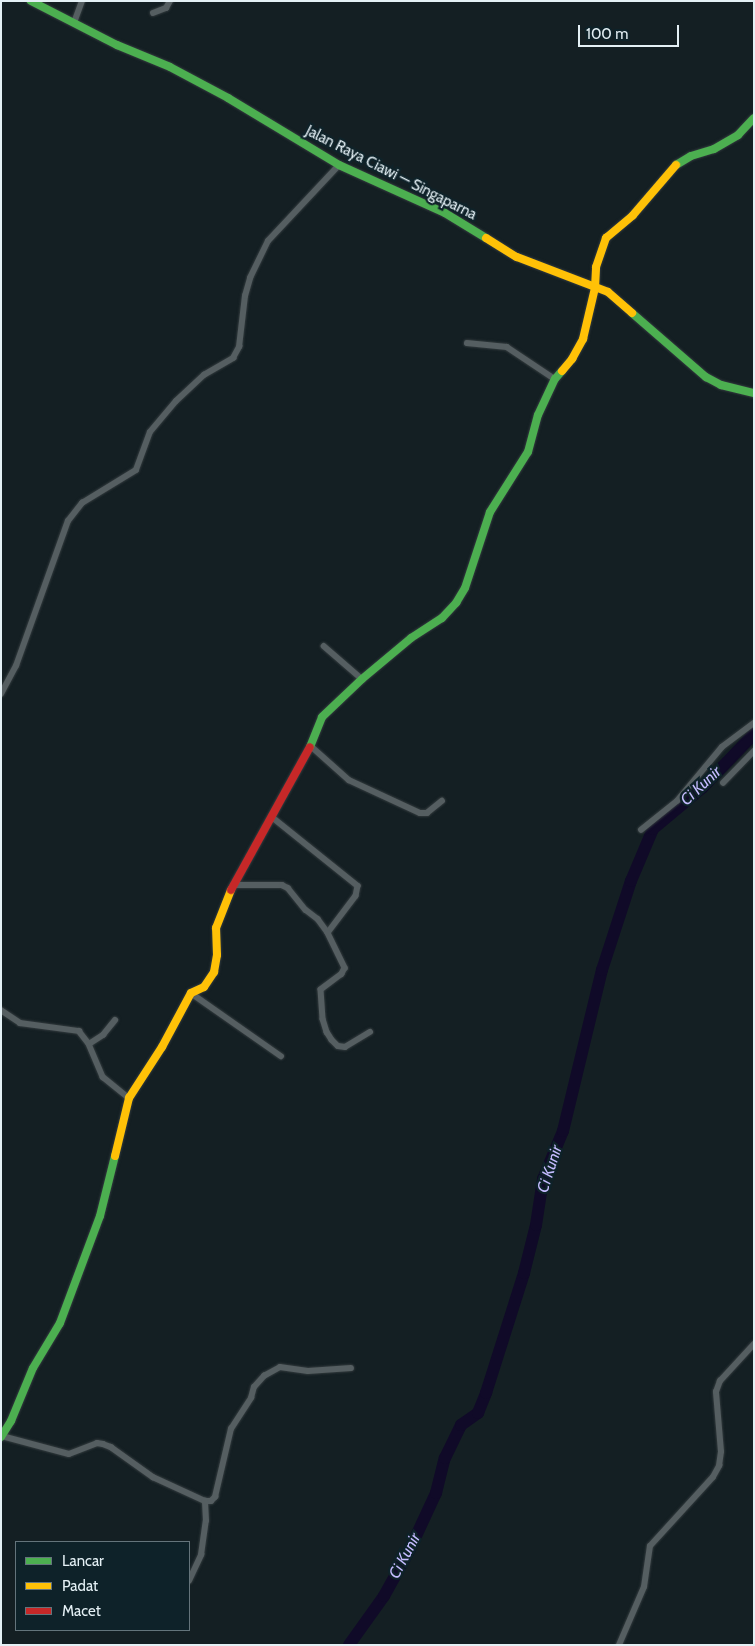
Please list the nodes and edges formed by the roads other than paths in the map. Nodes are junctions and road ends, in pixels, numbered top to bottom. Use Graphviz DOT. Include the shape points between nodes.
graph roads {
  1 [pos="31,1"];
  2 [pos="82,1"];
  3 [pos="170,1"];
  4 [pos="153,13"];
  5 [pos="74,23"];
  6 [pos="754,118"];
  7 [pos="339,165"];
  8 [pos="595,288"];
  9 [pos="467,343"];
  10 [pos="555,378"];
  11 [pos="754,393"];
  12 [pos="324,646"];
  13 [pos="362,679"];
  14 [pos="1,694"];
  15 [pos="754,723"];
  16 [pos="311,746"];
  17 [pos="754,751"];
  18 [pos="723,783"];
  19 [pos="442,801"];
  20 [pos="272,817"];
  21 [pos="641,830"];
  22 [pos="232,885"];
  23 [pos="328,933"];
  24 [pos="190,993"];
  25 [pos="1,1010"];
  26 [pos="115,1020"];
  27 [pos="370,1032"];
  28 [pos="89,1044"];
  29 [pos="281,1056"];
  30 [pos="129,1098"];
  31 [pos="754,1344"];
  32 [pos="351,1368"];
  33 [pos="2,1437"];
  34 [pos="205,1501"];
  35 [pos="190,1579"];
  36 [pos="619,1645"];
  1 -- 5 [label="street, Jalan Raya Ciawi — Singaparna"];
  2 -- 5 [label="street"];
  3 -- 4 [label="street" via="166,8"];
  5 -- 7 [label="street, Jalan Raya Ciawi — Singaparna" via="228,98"];
  6 -- 8 [label="street" via="738,135 720,146 674,166 633,215 606,238 596,267"];
  7 -- 8 [label="street, Jalan Raya Ciawi — Singaparna" via="445,213 517,257"];
  7 -- 14 [label="street" via="268,241 250,278 239,347 233,358 204,375 176,401 150,432 136,470 82,503 68,521 16,666"];
  8 -- 10 [label="street" via="583,338 572,359"];
  8 -- 11 [label="street, Jalan Raya Ciawi — Singaparna" via="619,300 706,377 721,385"];
  9 -- 10 [label="street" via="507,347"];
  10 -- 13 [label="street" via="538,415 528,452 490,512 465,588 456,603 442,618 411,638"];
  12 -- 13 [label="street"];
  13 -- 16 [label="street" via="322,717"];
  15 -- 21 [label="street" via="722,747 677,801"];
  16 -- 19 [label="street" via="349,780 420,813 427,813"];
  16 -- 20 [label="street"];
  17 -- 18 [label="street"];
  20 -- 22 [label="street"];
  20 -- 23 [label="street" via="358,886 356,896"];
  22 -- 23 [label="street" via="282,885"];
  22 -- 24 [label="street" via="216,928 214,972 204,987"];
  23 -- 27 [label="street" via="345,968 321,990 327,1032 338,1046 345,1047"];
  24 -- 29 [label="street"];
  24 -- 30 [label="street" via="162,1047"];
  25 -- 28 [label="street" via="20,1023 79,1031"];
  26 -- 28 [label="street" via="103,1035"];
  28 -- 30 [label="street" via="103,1077"];
  30 -- 33 [label="street" via="100,1216 60,1322 33,1368"];
  31 -- 36 [label="street" via="720,1381 716,1392 720,1466 650,1546 644,1587"];
  32 -- 34 [label="street" via="308,1372 280,1367 264,1376 254,1387 251,1398 231,1429 215,1497 211,1502"];
  33 -- 34 [label="street" via="69,1454 104,1444 153,1477"];
  34 -- 35 [label="street" via="201,1555"];
}
